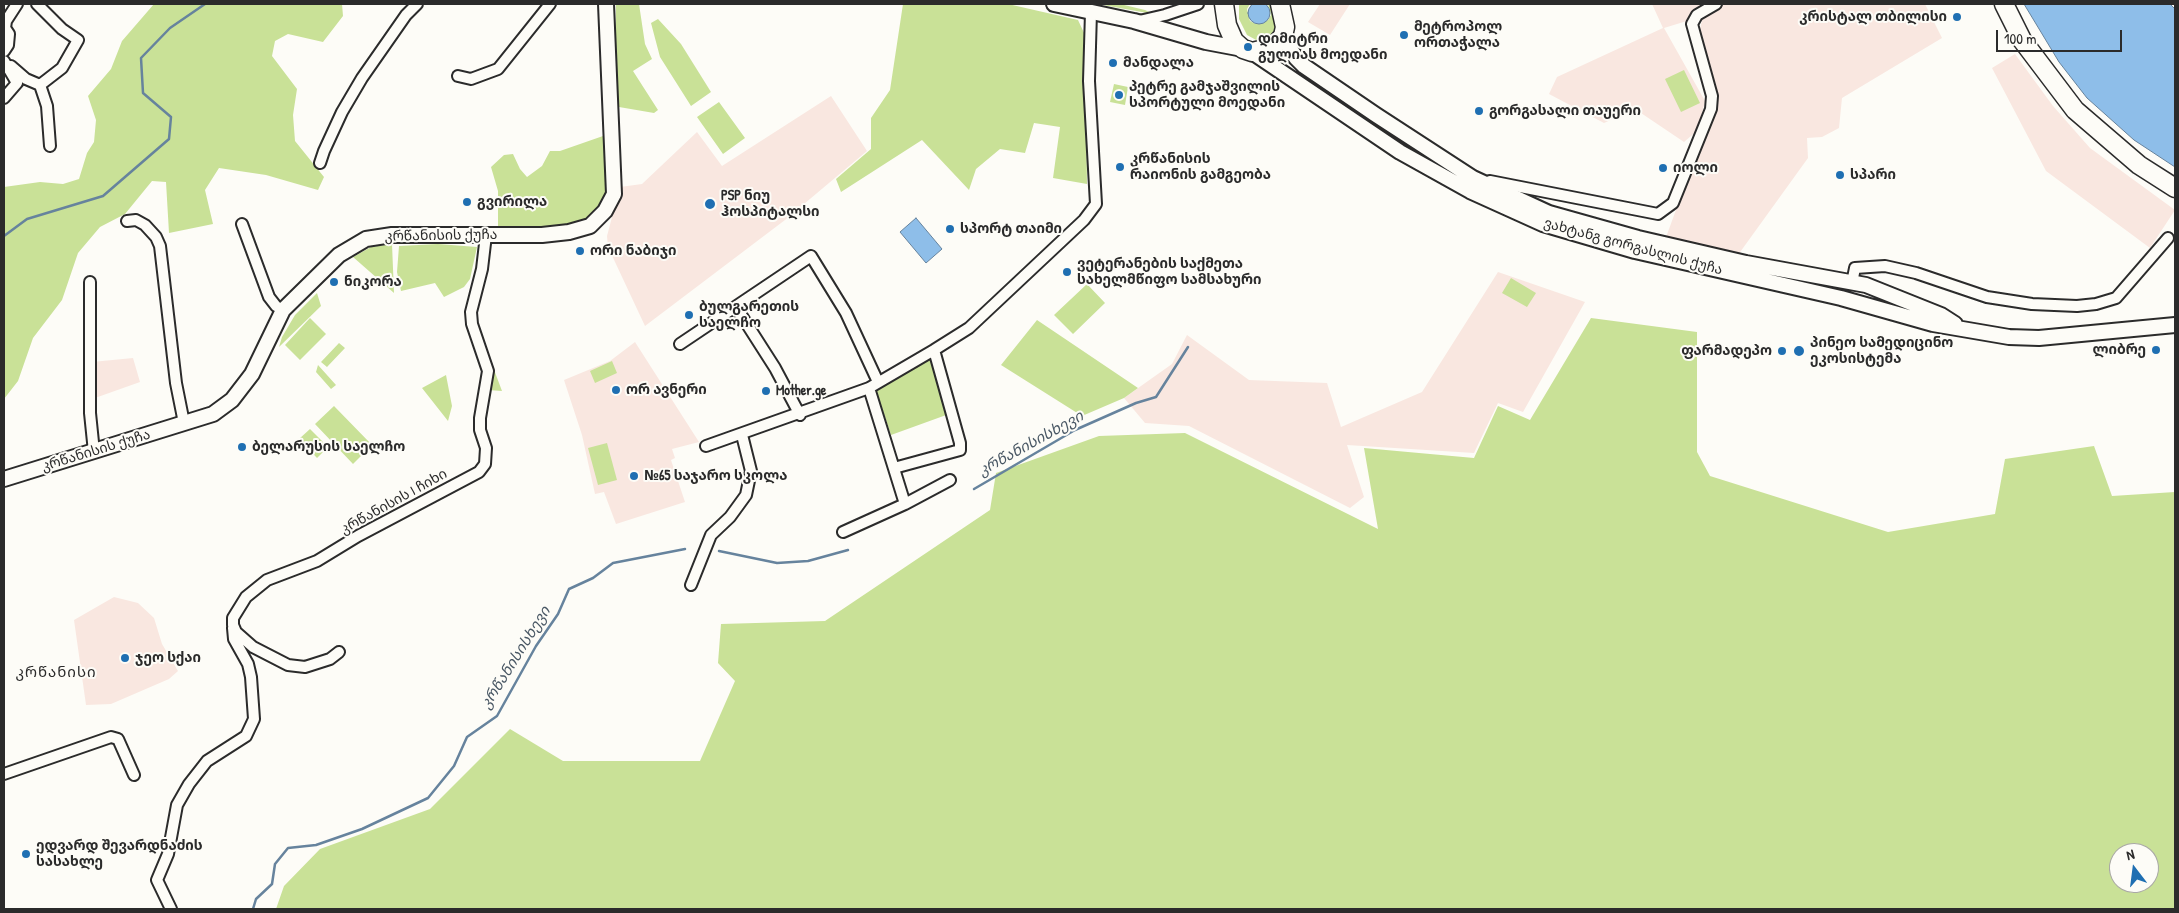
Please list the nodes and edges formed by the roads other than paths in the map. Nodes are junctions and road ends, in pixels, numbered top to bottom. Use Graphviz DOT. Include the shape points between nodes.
graph roads {
  1 [pos="17,4"];
  2 [pos="37,4"];
  3 [pos="417,4"];
  4 [pos="550,4"];
  5 [pos="606,4"];
  6 [pos="1054,4"];
  7 [pos="1198,4"];
  8 [pos="1224,4"];
  9 [pos="1716,4"];
  10 [pos="2004,4"];
  11 [pos="1288,5"];
  12 [pos="1091,12"];
  13 [pos="1134,21"];
  14 [pos="1284,31"];
  15 [pos="1248,50"];
  16 [pos="4,51"];
  17 [pos="5,62"];
  18 [pos="458,76"];
  19 [pos="40,85"];
  20 [pos="4,98"];
  21 [pos="50,146"];
  22 [pos="320,163"];
  23 [pos="1473,178"];
  24 [pos="2175,188"];
  25 [pos="127,221"];
  26 [pos="242,224"];
  27 [pos="486,235"];
  28 [pos="2168,238"];
  29 [pos="1830,278"];
  30 [pos="90,282"];
  31 [pos="1849,282"];
  32 [pos="1834,296"];
  33 [pos="736,307"];
  34 [pos="283,310"];
  35 [pos="2175,325"];
  36 [pos="1964,328"];
  37 [pos="680,344"];
  38 [pos="934,350"];
  39 [pos="878,382"];
  40 [pos="868,388"];
  41 [pos="800,414"];
  42 [pos="184,423"];
  43 [pos="742,435"];
  44 [pos="706,446"];
  45 [pos="94,452"];
  46 [pos="894,468"];
  47 [pos="4,479"];
  48 [pos="950,480"];
  49 [pos="905,504"];
  50 [pos="843,532"];
  51 [pos="691,585"];
  52 [pos="233,626"];
  53 [pos="339,652"];
  54 [pos="4,774"];
  55 [pos="134,775"];
  56 [pos="171,909"];
  1 -- 16 [label="street" via="6,21 5,28 9,34"];
  2 -- 19 [label="street" via="78,40 62,68"];
  3 -- 22 [label="street" via="406,14 362,78"];
  4 -- 18 [label="street" via="498,69 471,79"];
  5 -- 27 [label="street, კრწანისის ქუჩა" via="614,163 614,194 610,203 590,226 581,230 542,235"];
  6 -- 12 [label="street, ვახტანგ გორგასლის ქუჩა"];
  7 -- 13 [label="street, ვახტანგ გორგასლის ქუჩა" via="1152,19"];
  8 -- 15 [label="highway" via="1231,34"];
  9 -- 23 [label="street" via="1697,15 1692,24 1712,96 1711,109 1673,203 1658,214"];
  10 -- 24 [label="highway" via="2022,40 2075,110 2139,165"];
  11 -- 14 [label="highway"];
  12 -- 13 [label="street, ვახტანგ გორგასლის ქუჩა"];
  12 -- 38 [label="street" via="1089,81 1096,204 1084,220 969,328"];
  13 -- 15 [label="street, ვახტანგ გორგასლის ქუჩა" via="1206,42"];
  14 -- 15 [label="highway" via="1268,50"];
  14 -- 23 [label="street, ვახტანგ გორგასლის ქუჩა" via="1296,58 1304,66"];
  15 -- 32 [label="street, ვახტანგ გორგასლის ქუჩა" via="1400,152 1470,192 1543,224 1651,255"];
  17 -- 19 [label="street" via="26,79"];
  17 -- 20 [label="street" via="17,84"];
  19 -- 21 [label="street" via="47,106"];
  23 -- 29 [label="street, ვახტანგ გორგასლის ქუჩა" via="1548,212 1638,238"];
  25 -- 42 [label="street" via="136,220 145,225 160,246 176,383"];
  26 -- 34 [label="street" via="270,297"];
  27 -- 34 [label="street, კრწანისის ქუჩა" via="392,235 366,239 339,255"];
  27 -- 52 [label="street, კრწანისის I ჩიხი" via="482,269 471,312 488,371 480,418 486,464 479,472 317,561 267,580 246,596 233,618"];
  28 -- 31 [label="street" via="2116,298 2096,304 2032,304 1987,298 1916,273 1885,266 1855,268"];
  29 -- 31 [label="street, ვახტანგ გორგასლის ქუჩა"];
  29 -- 32 [label="street" via="1825,286"];
  30 -- 45 [label="street" via="90,413"];
  31 -- 32 [label="street" via="1846,290"];
  31 -- 36 [label="street, ვახტანგ გორგასლის ქუჩა" via="1866,285"];
  32 -- 36 [label="street, ვახტანგ გორგასლის ქუჩა" via="1934,324"];
  33 -- 37 [label="street"];
  33 -- 39 [label="street" via="811,256 846,313"];
  33 -- 41 [label="street"];
  34 -- 42 [label="street, კრწანისის ქუჩა" via="243,388 213,414"];
  35 -- 36 [label="street, ვახტანგ გორგასლის ქუჩა" via="2039,338 2009,337"];
  38 -- 39 [label="street"];
  38 -- 46 [label="street" via="960,450"];
  39 -- 40 [label="street"];
  40 -- 41 [label="street"];
  40 -- 46 [label="street"];
  41 -- 43 [label="street"];
  42 -- 45 [label="street, კრწანისის ქუჩა"];
  43 -- 44 [label="street"];
  43 -- 51 [label="street" via="751,471 746,495 711,535"];
  45 -- 47 [label="street, კრწანისის ქუჩა"];
  46 -- 49 [label="street"];
  48 -- 49 [label="street"];
  49 -- 50 [label="street"];
  52 -- 53 [label="street" via="253,647 288,665 305,667 330,659"];
  52 -- 56 [label="street" via="234,639 248,664 251,677 254,719 246,736 207,761 177,805 168,854 157,880"];
  54 -- 55 [label="street" via="111,738 118,739"];
}
